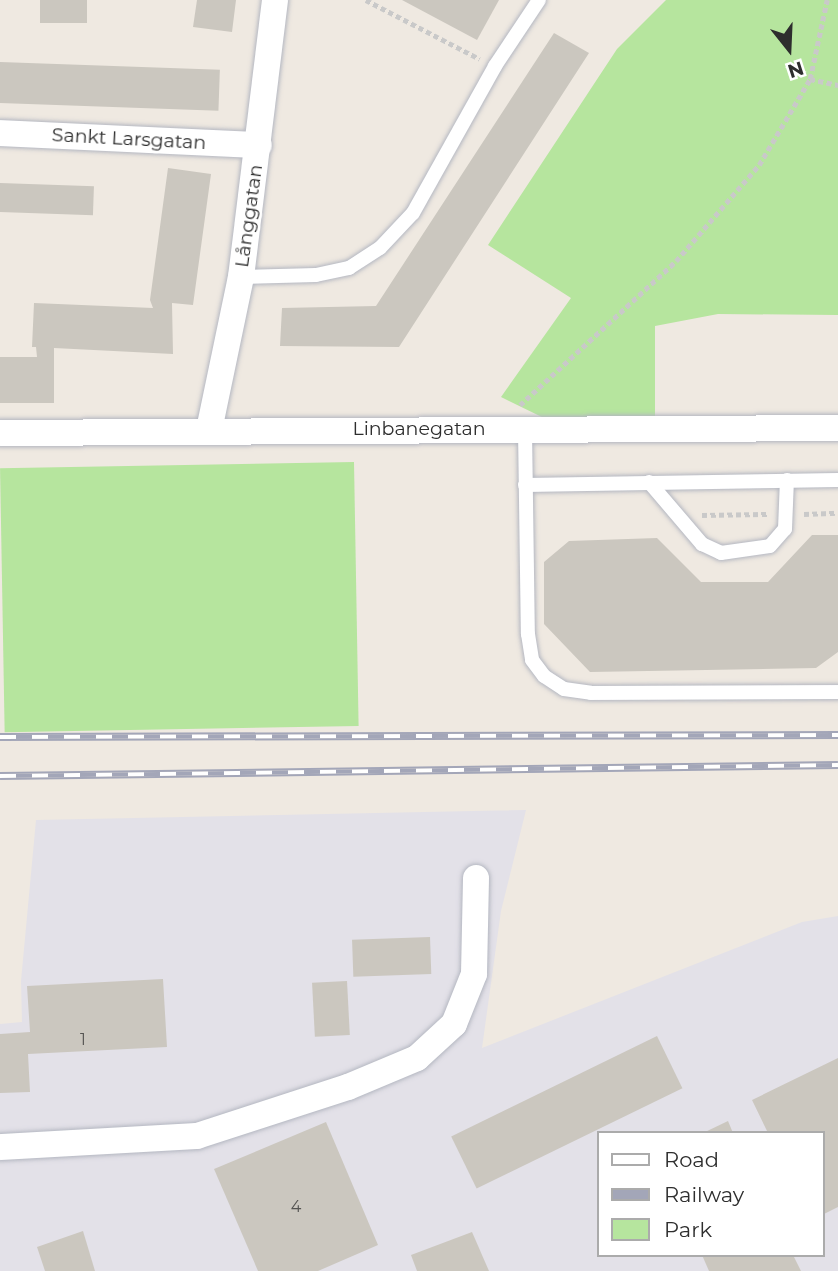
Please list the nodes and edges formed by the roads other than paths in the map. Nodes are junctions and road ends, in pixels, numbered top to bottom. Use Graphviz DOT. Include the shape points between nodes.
graph roads {
  1 [pos="275,0"];
  2 [pos="539,0"];
  3 [pos="0,133"];
  4 [pos="259,145"];
  5 [pos="241,277"];
  6 [pos="838,428"];
  7 [pos="525,429"];
  8 [pos="209,430"];
  9 [pos="0,433"];
  10 [pos="788,480"];
  11 [pos="838,480"];
  12 [pos="649,482"];
  13 [pos="525,485"];
  14 [pos="838,692"];
  15 [pos="476,877"];
  16 [pos="0,1147"];
  1 -- 4 [label="street, Långgatan"];
  2 -- 5 [label="lane" via="495,66 413,214 380,248 349,268 316,275"];
  3 -- 4 [label="street, Sankt Larsgatan"];
  4 -- 5 [label="street, Långgatan"];
  5 -- 8 [label="street, Långgatan"];
  6 -- 7 [label="street, Linbanegatan"];
  7 -- 8 [label="street, Linbanegatan"];
  7 -- 13 [label="lane"];
  8 -- 9 [label="street, Linbanegatan"];
  10 -- 11 [label="lane"];
  10 -- 12 [label="lane"];
  10 -- 12 [label="lane" via="785,529 769,546 721,552 702,544"];
  12 -- 13 [label="lane"];
  13 -- 14 [label="lane" via="532,660 544,676 564,689"];
  15 -- 16 [label="street" via="474,974 454,1024 417,1058 348,1087 197,1136"];
}
